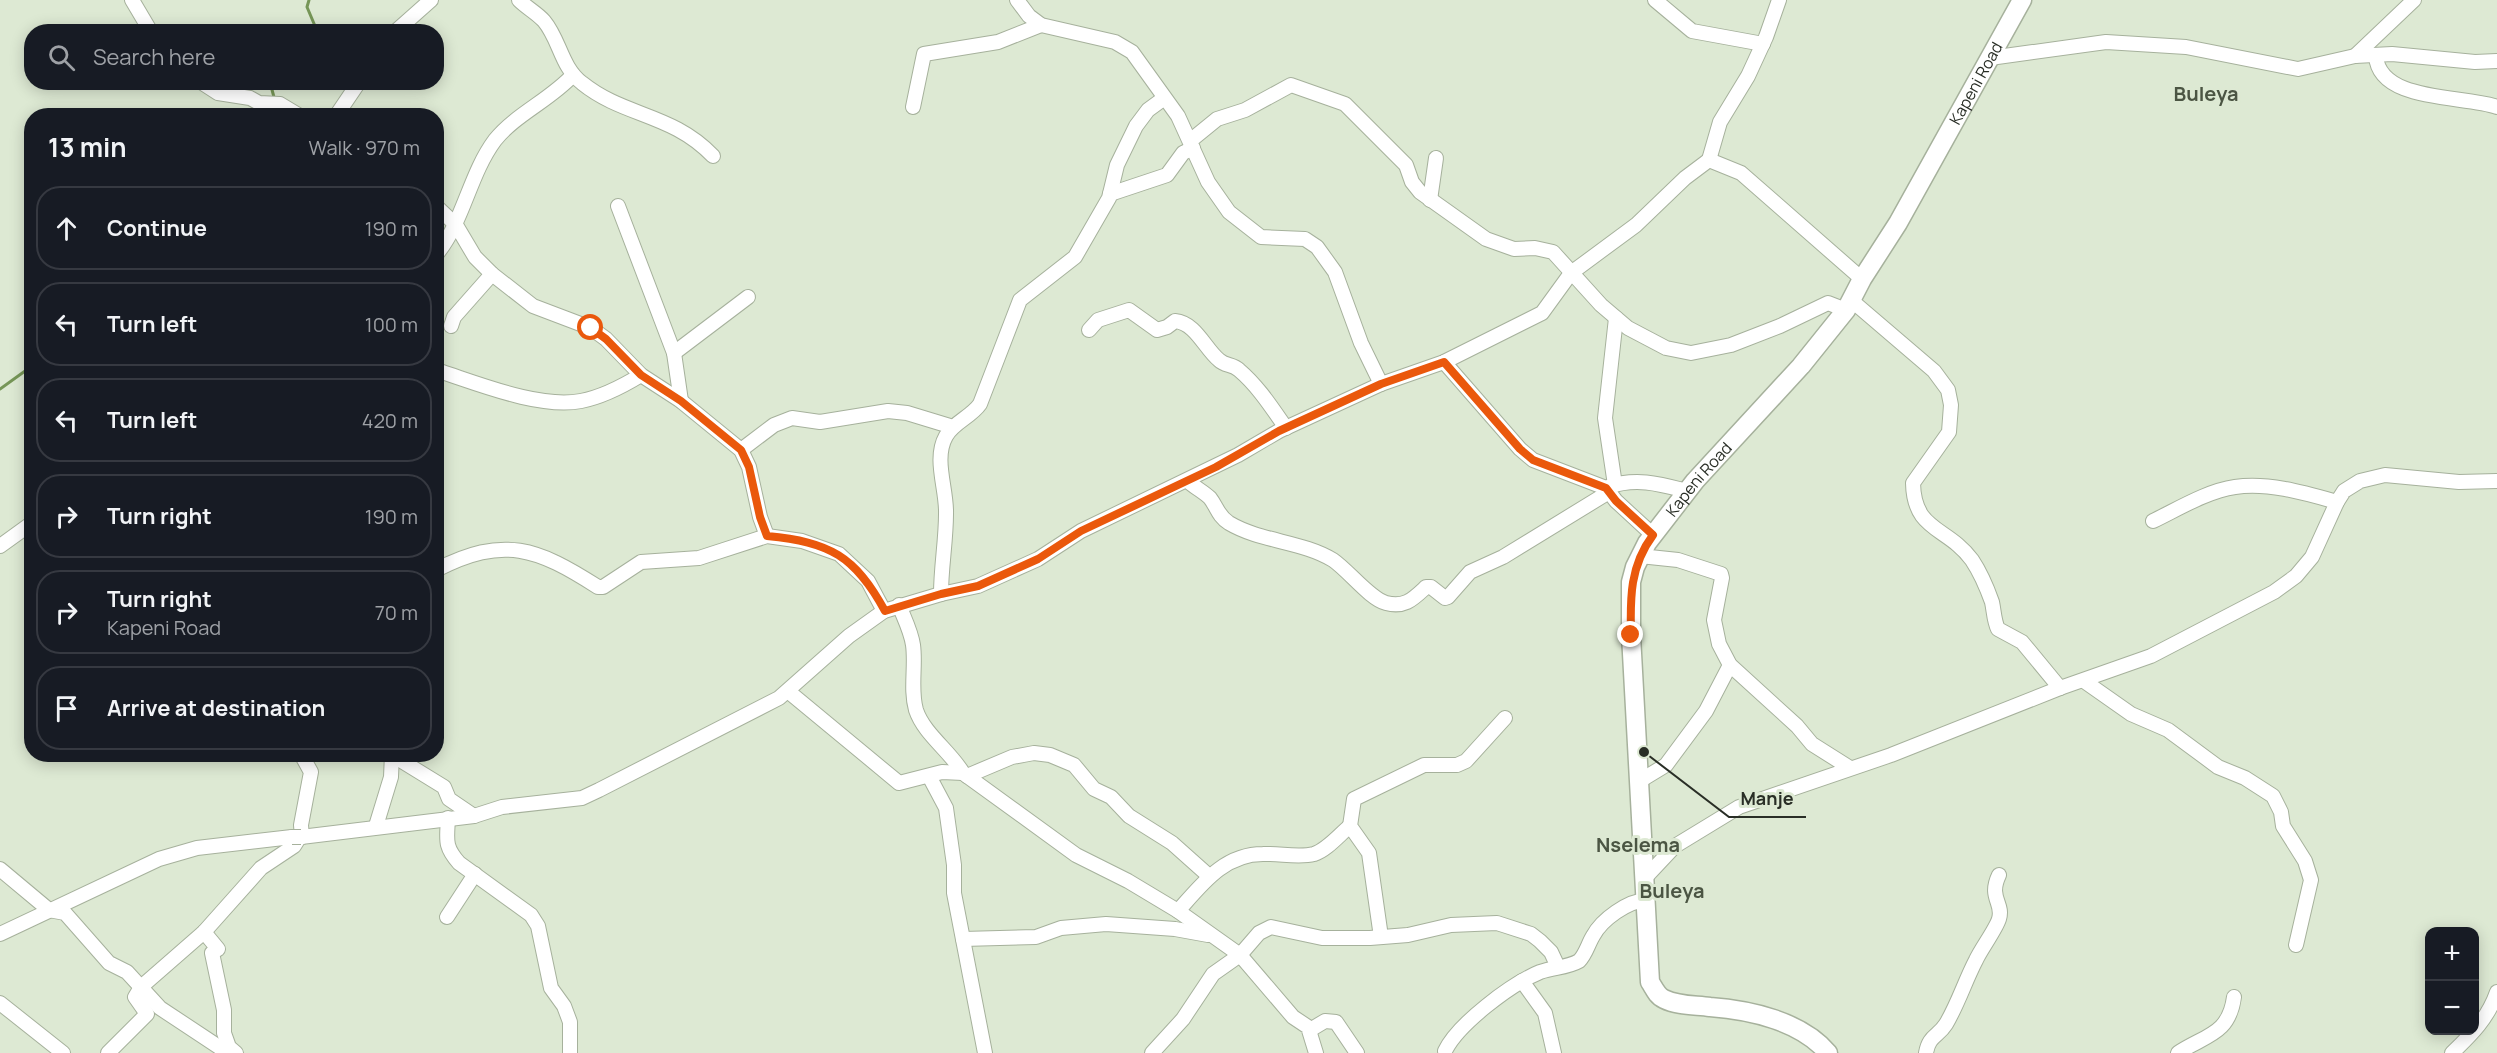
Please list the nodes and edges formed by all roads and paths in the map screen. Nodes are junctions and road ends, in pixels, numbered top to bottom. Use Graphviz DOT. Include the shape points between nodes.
graph roads {
  1 [pos="132,0"];
  2 [pos="431,0"];
  3 [pos="519,0"];
  4 [pos="1017,0"];
  5 [pos="1655,0"];
  6 [pos="1779,0"];
  7 [pos="2022,0"];
  8 [pos="2415,0"];
  9 [pos="147,24"];
  10 [pos="403,24"];
  11 [pos="1041,26"];
  12 [pos="1763,44"];
  13 [pos="2355,56"];
  14 [pos="2376,56"];
  15 [pos="1990,58"];
  16 [pos="2497,61"];
  17 [pos="573,75"];
  18 [pos="212,90"];
  19 [pos="354,90"];
  20 [pos="1163,99"];
  21 [pos="913,107"];
  22 [pos="2497,107"];
  23 [pos="287,108"];
  24 [pos="341,108"];
  25 [pos="1191,144"];
  26 [pos="713,156"];
  27 [pos="1436,158"];
  28 [pos="1709,160"];
  29 [pos="1110,194"];
  30 [pos="1430,200"];
  31 [pos="618,206"];
  32 [pos="444,214"];
  33 [pos="456,225"];
  34 [pos="444,243"];
  35 [pos="1571,273"];
  36 [pos="492,274"];
  37 [pos="1862,279"];
  38 [pos="748,297"];
  39 [pos="1848,305"];
  40 [pos="1616,318"];
  41 [pos="451,326"];
  42 [pos="1089,330"];
  43 [pos="674,353"];
  44 [pos="1444,362"];
  45 [pos="444,373"];
  46 [pos="641,375"];
  47 [pos="1381,384"];
  48 [pos="681,401"];
  49 [pos="953,427"];
  50 [pos="1286,428"];
  51 [pos="741,450"];
  52 [pos="1188,481"];
  53 [pos="2497,481"];
  54 [pos="1610,488"];
  55 [pos="1687,491"];
  56 [pos="2337,502"];
  57 [pos="2153,521"];
  58 [pos="24,529"];
  59 [pos="1653,535"];
  60 [pos="767,536"];
  61 [pos="0,546"];
  62 [pos="1640,556"];
  63 [pos="444,566"];
  64 [pos="941,594"];
  65 [pos="899,605"];
  66 [pos="885,611"];
  67 [pos="1730,665"];
  68 [pos="2084,681"];
  69 [pos="2060,688"];
  70 [pos="789,692"];
  71 [pos="1505,718"];
  72 [pos="306,762"];
  73 [pos="392,762"];
  74 [pos="403,762"];
  75 [pos="1850,768"];
  76 [pos="965,775"];
  77 [pos="929,776"];
  78 [pos="1638,782"];
  79 [pos="474,816"];
  80 [pos="448,818"];
  81 [pos="376,826"];
  82 [pos="1350,826"];
  83 [pos="298,837"];
  84 [pos="0,869"];
  85 [pos="475,874"];
  86 [pos="1999,874"];
  87 [pos="1209,876"];
  88 [pos="1644,879"];
  89 [pos="1646,900"];
  90 [pos="49,910"];
  91 [pos="1178,911"];
  92 [pos="447,917"];
  93 [pos="204,932"];
  94 [pos="0,934"];
  95 [pos="1381,937"];
  96 [pos="963,939"];
  97 [pos="1221,940"];
  98 [pos="2296,945"];
  99 [pos="1240,956"];
  100 [pos="1558,967"];
  101 [pos="1522,981"];
  102 [pos="141,987"];
  103 [pos="2497,992"];
  104 [pos="2234,998"];
  105 [pos="0,1003"];
  106 [pos="1310,1030"];
  107 [pos="1446,1051"];
  108 [pos="63,1053"];
  109 [pos="108,1053"];
  110 [pos="228,1053"];
  111 [pos="236,1053"];
  112 [pos="570,1053"];
  113 [pos="985,1053"];
  114 [pos="1152,1053"];
  115 [pos="1316,1053"];
  116 [pos="1357,1053"];
  117 [pos="1554,1053"];
  118 [pos="1828,1053"];
  119 [pos="1926,1053"];
  120 [pos="2178,1053"];
  121 [pos="2452,1053"];
  1 -- 9 [label="street"];
  2 -- 10 [label="street"];
  3 -- 17 [label="street" via="544,21"];
  4 -- 11 [label="street"];
  5 -- 12 [label="street" via="1692,32"];
  6 -- 12 [label="street"];
  7 -- 15 [label="main road, Kapeni Road"];
  8 -- 13 [label="street"];
  11 -- 20 [label="street" via="1083,33 1127,48"];
  11 -- 21 [label="street" via="998,42 924,54"];
  12 -- 28 [label="street" via="1720,122"];
  13 -- 14 [label="street"];
  13 -- 15 [label="street" via="2298,69 2186,46 2106,42"];
  14 -- 16 [label="street" via="2401,54"];
  14 -- 22 [label="street" via="2380,69 2405,89"];
  15 -- 37 [label="main road, Kapeni Road" via="1898,224"];
  17 -- 26 [label="street" via="602,96 674,125"];
  17 -- 33 [label="street" via="496,140 478,171"];
  18 -- 23 [label="street"];
  19 -- 24 [label="street"];
  20 -- 25 [label="street" via="1178,116"];
  20 -- 29 [label="street" via="1136,126 1117,165"];
  25 -- 29 [label="street" via="1167,175"];
  25 -- 30 [label="street" via="1217,119 1298,86 1345,104 1406,165 1416,188"];
  25 -- 47 [label="street" via="1217,197 1245,227 1270,239 1309,241 1329,261"];
  27 -- 30 [label="street"];
  28 -- 35 [label="street" via="1636,225"];
  28 -- 37 [label="street" via="1741,173"];
  29 -- 49 [label="street" via="1070,262 1020,300 981,404"];
  30 -- 35 [label="street" via="1486,239 1514,249 1553,252"];
  31 -- 43 [label="street"];
  32 -- 33 [label="street"];
  33 -- 34 [label="street"];
  33 -- 36 [label="street" via="475,257"];
  35 -- 40 [label="street"];
  35 -- 44 [label="street" via="1542,313"];
  36 -- 41 [label="street"];
  36 -- 46 [label="street" via="533,306 591,328"];
  37 -- 39 [label="main road, Kapeni Road"];
  38 -- 43 [label="street"];
  39 -- 40 [label="street" via="1828,303 1731,345 1691,353 1666,348"];
  39 -- 55 [label="main road, Kapeni Road" via="1801,366"];
  39 -- 69 [label="street" via="1878,321 1942,380 1952,405 1951,426 1914,480 1918,513 1972,561 1991,601 1998,629 2022,642"];
  40 -- 54 [label="street" via="1605,418"];
  42 -- 50 [label="street" via="1098,320 1129,310 1157,330 1181,322 1200,336 1219,361 1239,369"];
  43 -- 48 [label="street"];
  44 -- 47 [label="street"];
  44 -- 54 [label="street" via="1533,460"];
  45 -- 46 [label="street" via="508,394 566,401 595,396"];
  46 -- 48 [label="street"];
  47 -- 50 [label="street"];
  48 -- 51 [label="street"];
  49 -- 51 [label="street" via="888,411 820,422 792,418 774,425"];
  49 -- 64 [label="street" via="944,440 940,457 946,514"];
  50 -- 52 [label="street"];
  51 -- 60 [label="street"];
  52 -- 54 [label="street" via="1210,498 1219,515 1230,524 1318,552 1352,574 1375,598 1396,605 1410,602 1426,587 1448,597 1470,572 1503,556"];
  52 -- 64 [label="street" via="1081,531 1038,559 978,586"];
  53 -- 56 [label="street" via="2459,482 2385,474 2351,486"];
  54 -- 55 [label="street" via="1649,482"];
  54 -- 59 [label="street"];
  55 -- 59 [label="main road, Kapeni Road"];
  56 -- 57 [label="street" via="2281,489 2235,487"];
  56 -- 68 [label="street" via="2312,557 2285,585 2151,656"];
  58 -- 61 [label="street"];
  59 -- 62 [label="main road, Kapeni Road"];
  60 -- 63 [label="street" via="699,558 641,562 603,587 546,556 522,550 476,552"];
  60 -- 66 [label="street" via="802,541 839,554 868,581"];
  62 -- 67 [label="street" via="1678,560 1720,574 1714,620 1719,644"];
  62 -- 78 [label="main road, Kapeni Road" via="1631,582 1630,605"];
  64 -- 65 [label="street"];
  65 -- 66 [label="street"];
  65 -- 76 [label="street" via="913,645 916,710"];
  66 -- 70 [label="street" via="849,636"];
  67 -- 75 [label="street" via="1812,744"];
  67 -- 78 [label="street" via="1706,711 1666,765"];
  68 -- 69 [label="street"];
  68 -- 98 [label="street" via="2131,714 2168,730 2218,767 2273,796 2283,826 2312,880"];
  69 -- 75 [label="street"];
  70 -- 77 [label="street" via="896,781"];
  70 -- 79 [label="street" via="582,798 502,807"];
  71 -- 82 [label="street" via="1466,762 1424,765 1359,795 1353,802"];
  72 -- 83 [label="street" via="311,771"];
  73 -- 81 [label="street"];
  74 -- 79 [label="street" via="444,787 449,799"];
  75 -- 88 [label="street" via="1739,807 1714,820 1675,846"];
  76 -- 77 [label="street" via="952,771"];
  76 -- 87 [label="street" via="1012,757 1050,755 1074,765 1094,789 1111,797 1129,816 1178,847"];
  76 -- 91 [label="street" via="1076,855"];
  77 -- 96 [label="street" via="946,808 954,893"];
  78 -- 88 [label="main road, Kapeni Road"];
  79 -- 80 [label="street"];
  80 -- 81 [label="street"];
  80 -- 85 [label="street" via="448,850"];
  81 -- 83 [label="street"];
  82 -- 87 [label="street" via="1315,854 1241,857"];
  82 -- 95 [label="street" via="1369,853"];
  83 -- 90 [label="street" via="197,848 159,859"];
  83 -- 93 [label="street" via="301,835 292,848 261,868"];
  84 -- 90 [label="street"];
  85 -- 92 [label="street"];
  85 -- 112 [label="street" via="529,912 538,927 550,988 570,1022"];
  86 -- 119 [label="street" via="1993,886 1999,920 1945,1026 1928,1040"];
  87 -- 91 [label="street"];
  88 -- 89 [label="main road, Kapeni Road"];
  89 -- 100 [label="street" via="1626,906 1602,925 1580,961"];
  89 -- 118 [label="main road, Kapeni Road" via="1650,982 1660,997 1674,1003 1731,1009 1792,1026 1816,1040"];
  90 -- 94 [label="street"];
  90 -- 102 [label="street" via="65,913 109,963 127,972"];
  91 -- 97 [label="street"];
  93 -- 102 [label="street"];
  93 -- 111 [label="street" via="218,950 212,953 224,1010 224,1033"];
  95 -- 99 [label="street" via="1322,938 1271,927 1259,933"];
  95 -- 100 [label="street" via="1451,925 1497,923 1531,934 1551,952"];
  96 -- 97 [label="street" via="1036,937 1061,928 1106,924 1175,929"];
  96 -- 113 [label="street"];
  97 -- 99 [label="street"];
  99 -- 106 [label="street" via="1274,997"];
  99 -- 114 [label="street" via="1206,982 1183,1019"];
  100 -- 101 [label="street"];
  101 -- 107 [label="street" via="1458,1029"];
  101 -- 117 [label="street" via="1545,1013"];
  102 -- 109 [label="street" via="135,997 147,1014"];
  102 -- 110 [label="street" via="160,1008"];
  103 -- 121 [label="street" via="2477,1029"];
  104 -- 120 [label="street" via="2224,1025"];
  105 -- 108 [label="street"];
  106 -- 115 [label="street"];
  106 -- 116 [label="street" via="1325,1021 1336,1022"];
}
